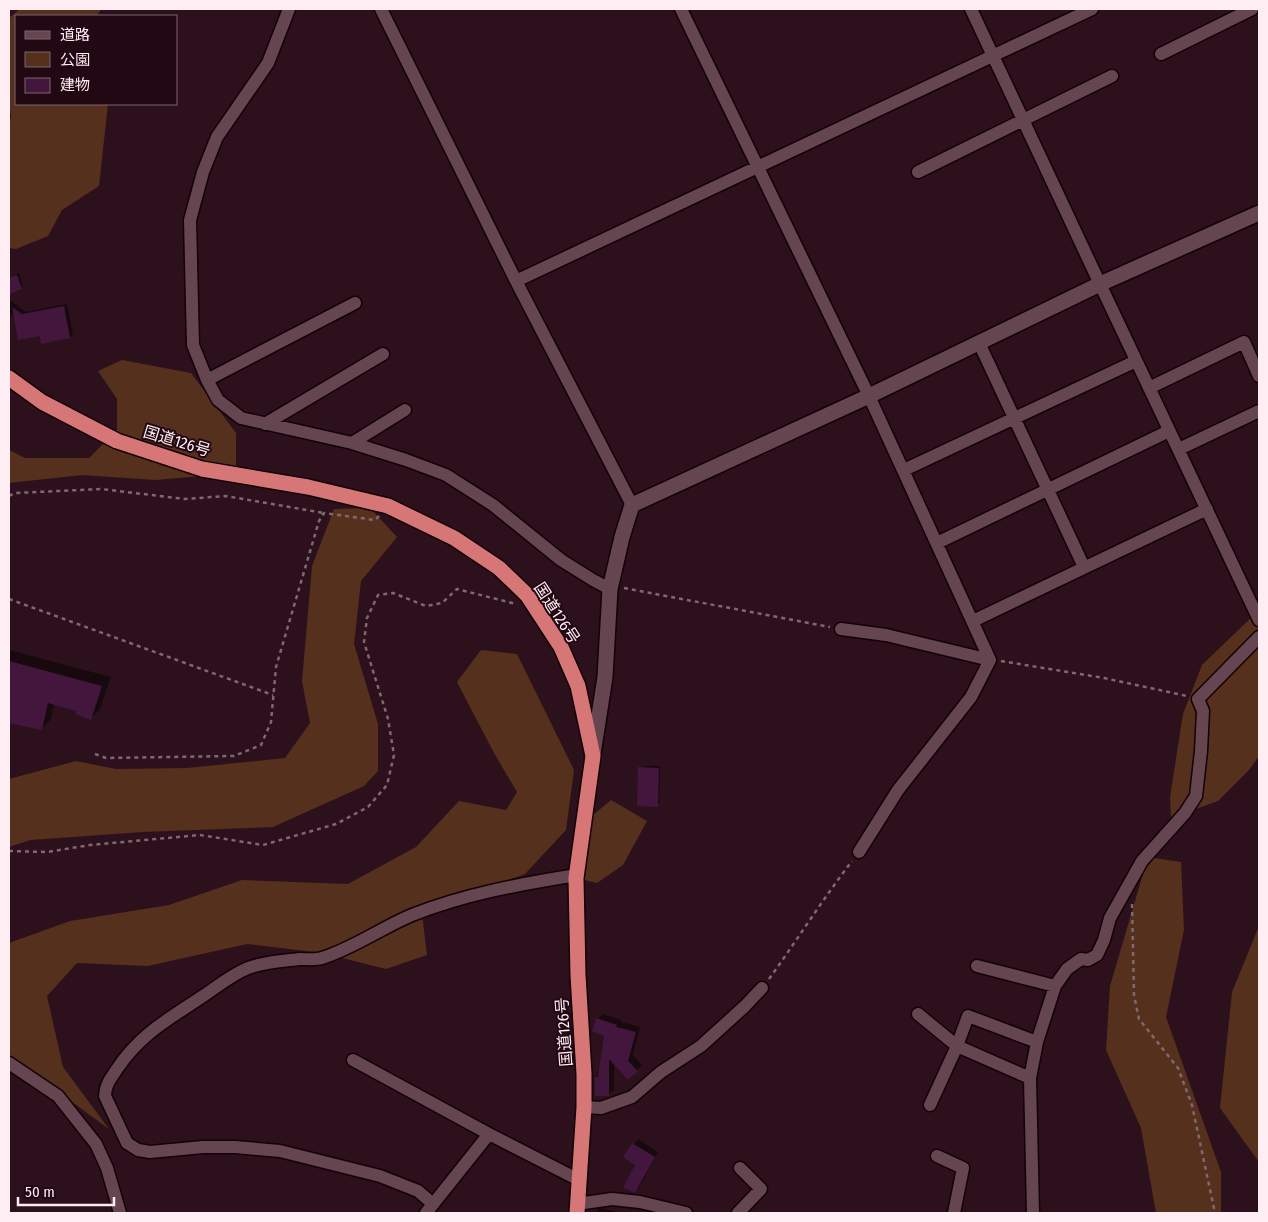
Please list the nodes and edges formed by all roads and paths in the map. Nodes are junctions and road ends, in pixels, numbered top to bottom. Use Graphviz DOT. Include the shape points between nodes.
graph roads {
  1 [pos="289,9"];
  2 [pos="381,9"];
  3 [pos="681,9"];
  4 [pos="971,9"];
  5 [pos="1092,9"];
  6 [pos="1252,9"];
  7 [pos="993,54"];
  8 [pos="1161,54"];
  9 [pos="1112,76"];
  10 [pos="1024,120"];
  11 [pos="757,166"];
  12 [pos="918,172"];
  13 [pos="1259,212"];
  14 [pos="516,282"];
  15 [pos="1100,284"];
  16 [pos="355,303"];
  17 [pos="979,343"];
  18 [pos="383,354"];
  19 [pos="1136,361"];
  20 [pos="1259,376"];
  21 [pos="9,378"];
  22 [pos="207,380"];
  23 [pos="1149,388"];
  24 [pos="869,396"];
  25 [pos="405,410"];
  26 [pos="1259,411"];
  27 [pos="1015,419"];
  28 [pos="265,424"];
  29 [pos="1169,431"];
  30 [pos="352,443"];
  31 [pos="1179,449"];
  32 [pos="904,470"];
  33 [pos="1048,490"];
  34 [pos="9,496"];
  35 [pos="388,506"];
  36 [pos="632,506"];
  37 [pos="1207,509"];
  38 [pos="324,513"];
  39 [pos="937,543"];
  40 [pos="1084,567"];
  41 [pos="610,589"];
  42 [pos="527,594"];
  43 [pos="9,599"];
  44 [pos="1259,620"];
  45 [pos="974,621"];
  46 [pos="841,629"];
  47 [pos="1259,638"];
  48 [pos="990,660"];
  49 [pos="273,695"];
  50 [pos="1198,699"];
  51 [pos="95,754"];
  52 [pos="593,756"];
  53 [pos="9,851"];
  54 [pos="858,852"];
  55 [pos="577,875"];
  56 [pos="1130,882"];
  57 [pos="977,966"];
  58 [pos="1055,986"];
  59 [pos="762,988"];
  60 [pos="918,1014"];
  61 [pos="1037,1042"];
  62 [pos="958,1046"];
  63 [pos="354,1060"];
  64 [pos="9,1063"];
  65 [pos="1030,1078"];
  66 [pos="930,1105"];
  67 [pos="584,1106"];
  68 [pos="489,1134"];
  69 [pos="937,1156"];
  70 [pos="740,1168"];
  71 [pos="580,1180"];
  72 [pos="429,1208"];
  73 [pos="577,1209"];
  74 [pos="120,1213"];
  75 [pos="686,1213"];
  76 [pos="738,1213"];
  77 [pos="954,1213"];
  78 [pos="1033,1213"];
  79 [pos="1216,1213"];
  1 -- 22 [label="street" via="268,63 217,137 190,220 193,345"];
  2 -- 14 [label="street"];
  3 -- 11 [label="street"];
  4 -- 7 [label="street"];
  5 -- 7 [label="street"];
  6 -- 8 [label="street"];
  7 -- 10 [label="street"];
  7 -- 11 [label="street"];
  9 -- 10 [label="street"];
  10 -- 12 [label="street"];
  10 -- 15 [label="street"];
  11 -- 14 [label="street"];
  11 -- 24 [label="street"];
  13 -- 15 [label="street"];
  14 -- 36 [label="street"];
  15 -- 17 [label="street"];
  15 -- 19 [label="street"];
  16 -- 22 [label="street"];
  17 -- 24 [label="street"];
  17 -- 27 [label="street"];
  18 -- 28 [label="street"];
  19 -- 23 [label="street"];
  19 -- 27 [label="street"];
  20 -- 23 [label="street" via="1244,342"];
  21 -- 35 [label="highway, 国道126号" via="42,402 117,441 202,468 308,487"];
  22 -- 28 [label="street" via="218,400 241,418"];
  23 -- 29 [label="street"];
  24 -- 32 [label="street"];
  24 -- 36 [label="street"];
  25 -- 30 [label="street"];
  26 -- 31 [label="street"];
  27 -- 32 [label="street"];
  27 -- 33 [label="street"];
  28 -- 30 [label="street"];
  29 -- 31 [label="street"];
  29 -- 33 [label="street"];
  30 -- 41 [label="street" via="446,475 493,505 561,560"];
  31 -- 37 [label="street"];
  32 -- 39 [label="street"];
  33 -- 39 [label="street"];
  33 -- 40 [label="street"];
  34 -- 38 [label="path" via="15,493 101,489 185,499 226,496"];
  35 -- 38 [label="path" via="375,520"];
  35 -- 42 [label="highway, 国道126号" via="454,538 499,568"];
  36 -- 41 [label="street"];
  37 -- 40 [label="street"];
  37 -- 44 [label="street"];
  38 -- 49 [label="path" via="276,667"];
  39 -- 45 [label="street"];
  40 -- 45 [label="street"];
  41 -- 46 [label="path" via="629,588"];
  41 -- 52 [label="street" via="605,677"];
  42 -- 52 [label="highway, 国道126号" via="561,647 578,686"];
  42 -- 53 [label="path" via="516,604 457,589 442,603 426,606 393,593 378,595 367,618 364,642 388,719 394,755 386,785 368,807 336,824 263,845 200,835 47,852"];
  43 -- 49 [label="path"];
  45 -- 48 [label="street"];
  46 -- 48 [label="street" via="886,635"];
  47 -- 50 [label="street"];
  48 -- 50 [label="path" via="1104,678"];
  48 -- 54 [label="street" via="970,697 898,790"];
  49 -- 51 [label="path" via="271,722 261,746 234,756 106,758"];
  50 -- 56 [label="street" via="1203,711 1196,796 1142,861"];
  52 -- 55 [label="highway, 国道126号"];
  54 -- 59 [label="path"];
  55 -- 67 [label="highway, 国道126号"];
  55 -- 72 [label="street" via="472,895 409,916 321,958 272,962 248,968 222,981 158,1025 127,1054 108,1082 105,1096 127,1143 138,1150 235,1147 280,1151 380,1176 418,1191"];
  56 -- 58 [label="street" via="1110,918 1097,955 1088,960 1081,959 1067,968"];
  56 -- 79 [label="path" via="1134,994 1139,1019 1178,1068 1192,1105"];
  57 -- 58 [label="street"];
  58 -- 61 [label="street"];
  59 -- 67 [label="street" via="701,1046 661,1072 632,1098 601,1108"];
  60 -- 62 [label="street"];
  61 -- 62 [label="street" via="968,1016"];
  61 -- 65 [label="street"];
  62 -- 65 [label="street"];
  62 -- 66 [label="street"];
  63 -- 68 [label="street"];
  64 -- 74 [label="street" via="58,1096 96,1144 108,1168"];
  65 -- 78 [label="street"];
  67 -- 71 [label="highway, 国道126号"];
  68 -- 71 [label="street"];
  68 -- 72 [label="street"];
  69 -- 77 [label="street" via="962,1168"];
  70 -- 76 [label="street" via="761,1189"];
  71 -- 73 [label="highway, 国道126号"];
  73 -- 75 [label="street" via="612,1199"];
}
